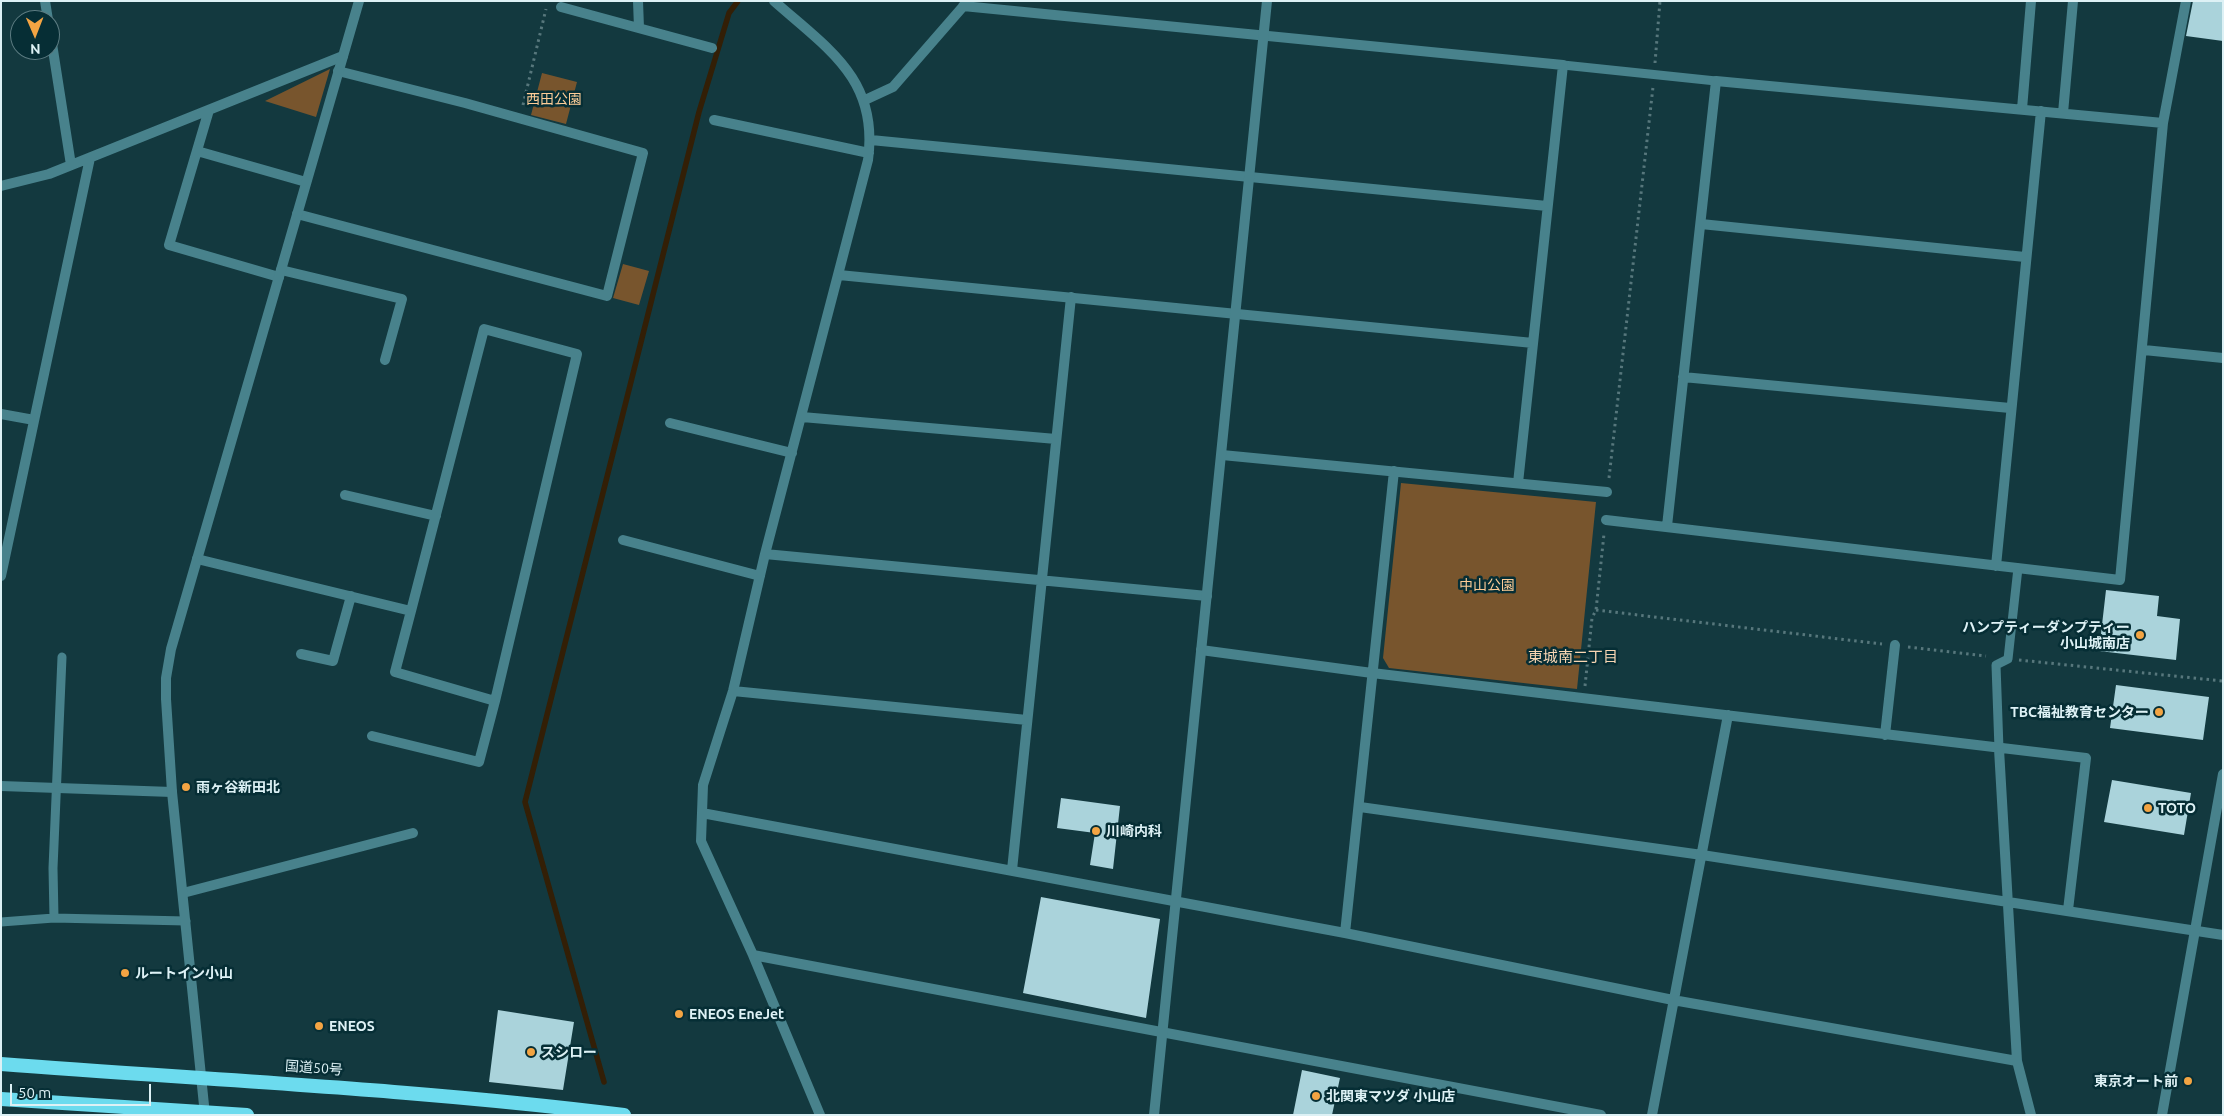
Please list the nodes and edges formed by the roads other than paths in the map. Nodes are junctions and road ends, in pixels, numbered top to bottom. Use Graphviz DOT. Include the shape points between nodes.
graph roads {
  1 [pos="359,1"];
  2 [pos="638,1"];
  3 [pos="774,1"];
  4 [pos="1267,1"];
  5 [pos="2031,1"];
  6 [pos="2074,1"];
  7 [pos="2186,1"];
  8 [pos="965,4"];
  9 [pos="561,7"];
  10 [pos="639,28"];
  11 [pos="1264,35"];
  12 [pos="712,48"];
  13 [pos="343,56"];
  14 [pos="55,60"];
  15 [pos="1563,65"];
  16 [pos="338,71"];
  17 [pos="1716,81"];
  18 [pos="865,100"];
  19 [pos="2022,109"];
  20 [pos="209,110"];
  21 [pos="2041,111"];
  22 [pos="2064,113"];
  23 [pos="714,120"];
  24 [pos="2163,123"];
  25 [pos="870,140"];
  26 [pos="197,151"];
  27 [pos="869,153"];
  28 [pos="90,158"];
  29 [pos="71,165"];
  30 [pos="1249,177"];
  31 [pos="306,182"];
  32 [pos="1,186"];
  33 [pos="1547,206"];
  34 [pos="297,214"];
  35 [pos="1701,224"];
  36 [pos="2025,257"];
  37 [pos="280,273"];
  38 [pos="839,275"];
  39 [pos="1071,297"];
  40 [pos="1236,313"];
  41 [pos="1533,343"];
  42 [pos="2144,350"];
  43 [pos="2223,358"];
  44 [pos="385,360"];
  45 [pos="1683,377"];
  46 [pos="2010,408"];
  47 [pos="1,414"];
  48 [pos="802,416"];
  49 [pos="34,420"];
  50 [pos="670,423"];
  51 [pos="1056,439"];
  52 [pos="792,453"];
  53 [pos="1222,455"];
  54 [pos="1394,471"];
  55 [pos="1518,483"];
  56 [pos="1607,492"];
  57 [pos="345,495"];
  58 [pos="436,516"];
  59 [pos="1606,520"];
  60 [pos="1667,526"];
  61 [pos="623,540"];
  62 [pos="765,554"];
  63 [pos="197,559"];
  64 [pos="1996,566"];
  65 [pos="2018,568"];
  66 [pos="1,576"];
  67 [pos="760,576"];
  68 [pos="1042,581"];
  69 [pos="351,596"];
  70 [pos="1207,596"];
  71 [pos="411,611"];
  72 [pos="1895,646"];
  73 [pos="1201,650"];
  74 [pos="301,654"];
  75 [pos="62,657"];
  76 [pos="1372,673"];
  77 [pos="733,691"];
  78 [pos="495,700"];
  79 [pos="1728,715"];
  80 [pos="1028,720"];
  81 [pos="1885,735"];
  82 [pos="372,736"];
  83 [pos="1999,749"];
  84 [pos="2223,774"];
  85 [pos="1,786"];
  86 [pos="58,788"];
  87 [pos="172,792"];
  88 [pos="1360,807"];
  89 [pos="702,813"];
  90 [pos="413,833"];
  91 [pos="1702,855"];
  92 [pos="1012,870"];
  93 [pos="183,893"];
  94 [pos="2009,901"];
  95 [pos="1176,903"];
  96 [pos="2068,910"];
  97 [pos="54,918"];
  98 [pos="186,921"];
  99 [pos="1,922"];
  100 [pos="2196,930"];
  101 [pos="1345,933"];
  102 [pos="2223,935"];
  103 [pos="753,955"];
  104 [pos="1673,1000"];
  105 [pos="1162,1031"];
  106 [pos="2017,1061"];
  107 [pos="1,1064"];
  108 [pos="202,1078"];
  109 [pos="1,1099"];
  110 [pos="205,1113"];
  111 [pos="247,1115"];
  112 [pos="624,1115"];
  113 [pos="820,1115"];
  114 [pos="1154,1115"];
  115 [pos="1601,1115"];
  116 [pos="1652,1115"];
  117 [pos="2031,1115"];
  118 [pos="2162,1115"];
  1 -- 13 [label="street"];
  2 -- 10 [label="street"];
  3 -- 18 [label="street" via="832,53 851,74"];
  4 -- 11 [label="street"];
  5 -- 19 [label="street"];
  6 -- 22 [label="street"];
  7 -- 24 [label="street"];
  8 -- 11 [label="street"];
  8 -- 18 [label="street" via="893,87"];
  9 -- 10 [label="street"];
  10 -- 12 [label="street"];
  11 -- 15 [label="street"];
  11 -- 30 [label="street"];
  13 -- 16 [label="street"];
  13 -- 20 [label="street"];
  14 -- 29 [label="street"];
  15 -- 17 [label="lane"];
  15 -- 33 [label="street"];
  16 -- 31 [label="street"];
  16 -- 34 [label="street" via="643,152 608,296"];
  17 -- 19 [label="street"];
  17 -- 35 [label="street"];
  18 -- 25 [label="street"];
  19 -- 21 [label="street"];
  20 -- 26 [label="street"];
  20 -- 28 [label="street"];
  21 -- 22 [label="street"];
  21 -- 36 [label="street"];
  22 -- 24 [label="street"];
  23 -- 27 [label="street"];
  24 -- 42 [label="street"];
  25 -- 27 [label="street"];
  25 -- 30 [label="street"];
  26 -- 31 [label="street"];
  26 -- 37 [label="street" via="169,245"];
  27 -- 38 [label="street"];
  28 -- 29 [label="street"];
  28 -- 49 [label="street"];
  29 -- 32 [label="street"];
  30 -- 33 [label="street"];
  30 -- 40 [label="street"];
  31 -- 34 [label="street"];
  33 -- 41 [label="street"];
  34 -- 37 [label="street"];
  35 -- 36 [label="street"];
  35 -- 45 [label="street"];
  36 -- 46 [label="street"];
  37 -- 44 [label="street" via="402,299"];
  37 -- 63 [label="street"];
  38 -- 39 [label="street"];
  38 -- 48 [label="street"];
  39 -- 40 [label="street"];
  39 -- 51 [label="street"];
  40 -- 41 [label="street"];
  40 -- 53 [label="street"];
  41 -- 55 [label="street"];
  42 -- 43 [label="street"];
  42 -- 65 [label="street" via="2120,580"];
  45 -- 46 [label="street"];
  45 -- 60 [label="street"];
  46 -- 64 [label="street"];
  47 -- 49 [label="street"];
  48 -- 51 [label="street"];
  48 -- 52 [label="street"];
  49 -- 66 [label="street"];
  50 -- 52 [label="street"];
  51 -- 68 [label="street"];
  52 -- 62 [label="street"];
  53 -- 54 [label="street"];
  53 -- 70 [label="street"];
  54 -- 55 [label="street"];
  54 -- 76 [label="street"];
  55 -- 56 [label="street"];
  57 -- 58 [label="street"];
  58 -- 71 [label="street"];
  58 -- 78 [label="street" via="484,329 577,354"];
  59 -- 60 [label="street"];
  60 -- 64 [label="street"];
  61 -- 67 [label="street"];
  62 -- 67 [label="street"];
  62 -- 68 [label="street"];
  63 -- 69 [label="street"];
  63 -- 87 [label="street" via="166,678"];
  64 -- 65 [label="street"];
  65 -- 83 [label="lane" via="2008,659 1996,665"];
  67 -- 77 [label="street"];
  68 -- 70 [label="street"];
  68 -- 80 [label="street"];
  69 -- 71 [label="street"];
  69 -- 74 [label="street" via="333,662"];
  70 -- 73 [label="street"];
  71 -- 78 [label="street" via="395,672"];
  72 -- 81 [label="street"];
  73 -- 76 [label="street"];
  73 -- 95 [label="street"];
  75 -- 86 [label="lane"];
  76 -- 79 [label="street"];
  76 -- 88 [label="street"];
  77 -- 80 [label="street"];
  77 -- 89 [label="street" via="703,785"];
  78 -- 82 [label="street" via="479,762"];
  79 -- 81 [label="street"];
  79 -- 91 [label="street"];
  80 -- 92 [label="street"];
  81 -- 83 [label="street"];
  83 -- 94 [label="street"];
  83 -- 96 [label="street" via="2086,758"];
  84 -- 100 [label="street"];
  85 -- 86 [label="street"];
  86 -- 87 [label="street"];
  86 -- 97 [label="lane" via="53,868"];
  87 -- 93 [label="street"];
  88 -- 91 [label="street"];
  88 -- 101 [label="street"];
  89 -- 92 [label="street"];
  89 -- 103 [label="street" via="701,841"];
  90 -- 93 [label="street"];
  91 -- 94 [label="street"];
  91 -- 104 [label="street"];
  92 -- 95 [label="street"];
  93 -- 98 [label="street"];
  94 -- 96 [label="street"];
  94 -- 106 [label="street"];
  95 -- 101 [label="street"];
  95 -- 105 [label="street"];
  96 -- 100 [label="street"];
  97 -- 98 [label="lane"];
  97 -- 99 [label="lane"];
  98 -- 108 [label="street"];
  100 -- 102 [label="street"];
  100 -- 118 [label="street"];
  101 -- 104 [label="street"];
  103 -- 105 [label="street"];
  103 -- 113 [label="street"];
  104 -- 106 [label="street"];
  104 -- 116 [label="street"];
  105 -- 114 [label="street"];
  105 -- 115 [label="street"];
  106 -- 117 [label="street"];
  107 -- 108 [label="highway, 国道50号"];
  108 -- 110 [label="street"];
  108 -- 112 [label="highway, 国道50号" via="457,1096"];
  109 -- 110 [label="highway"];
  110 -- 111 [label="highway"];
}
